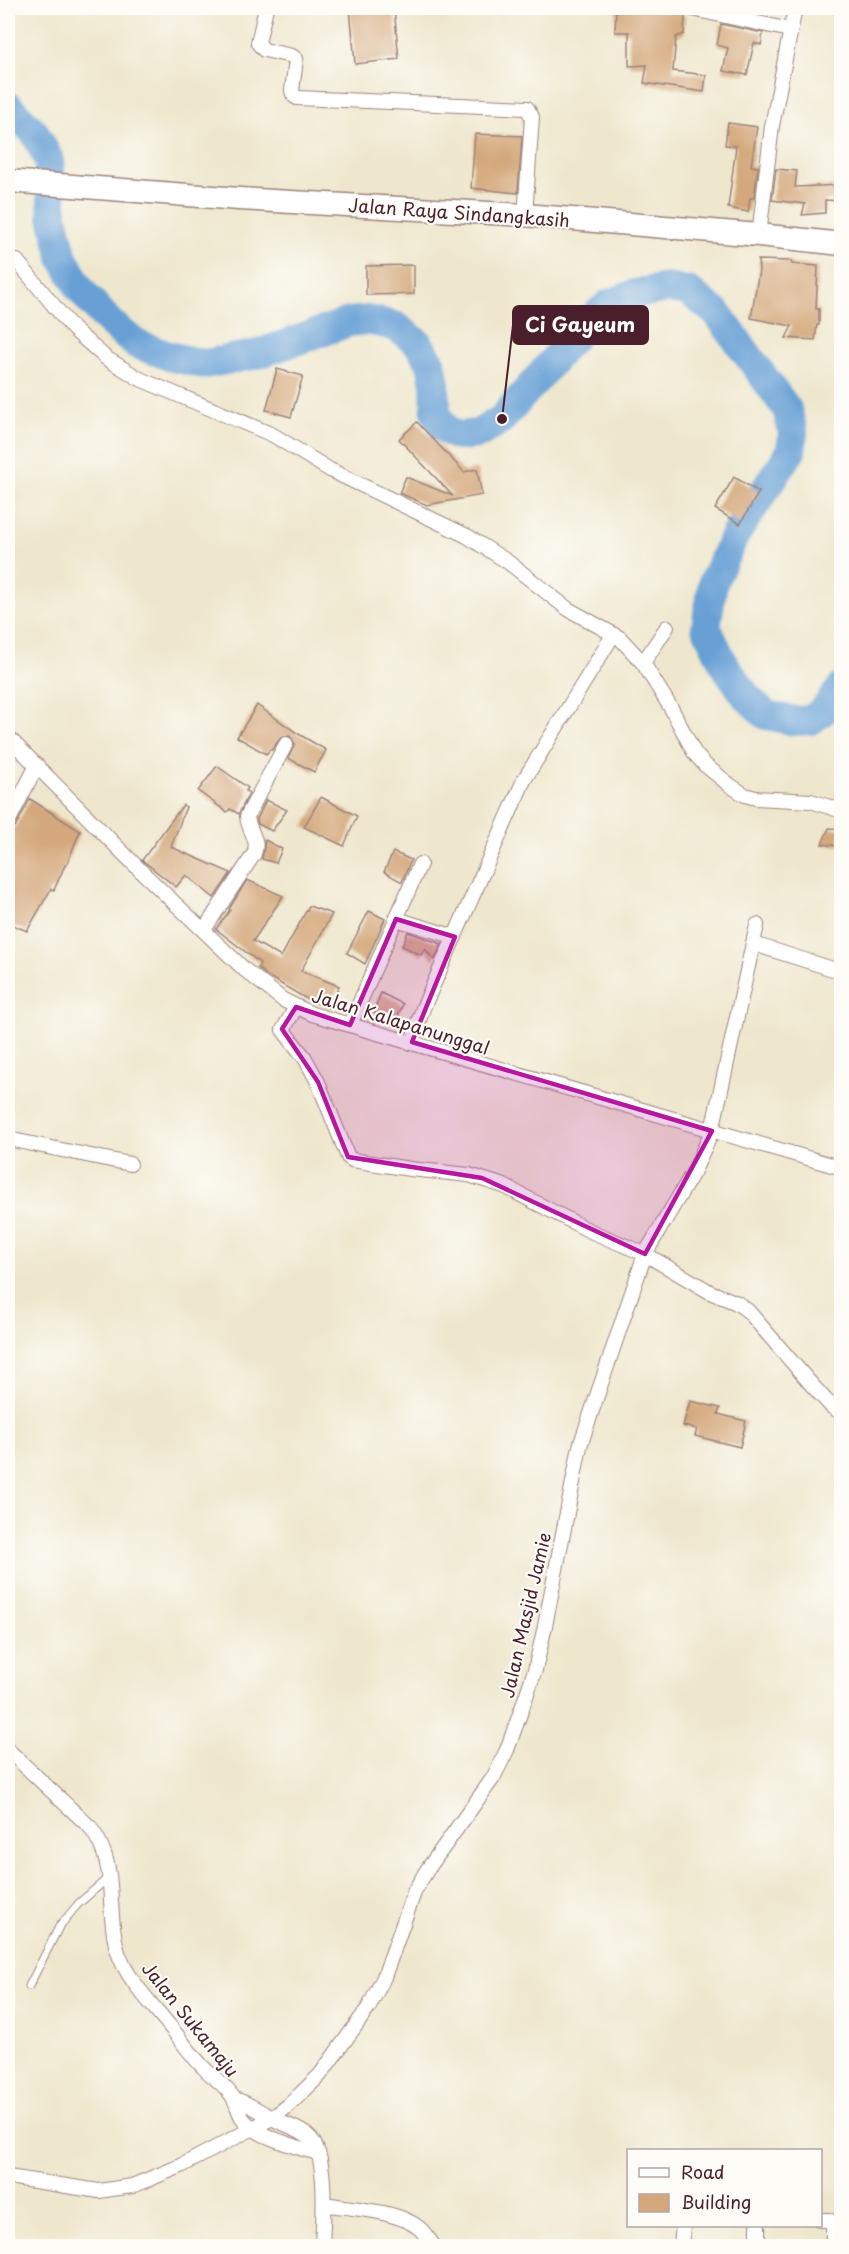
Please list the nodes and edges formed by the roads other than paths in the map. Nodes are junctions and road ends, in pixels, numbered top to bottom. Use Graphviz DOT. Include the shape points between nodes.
graph roads {
  1 [pos="266,8"];
  2 [pos="688,8"];
  3 [pos="795,8"];
  4 [pos="790,30"];
  5 [pos="8,181"];
  6 [pos="525,215"];
  7 [pos="759,235"];
  8 [pos="842,244"];
  9 [pos="16,261"];
  10 [pos="667,627"];
  11 [pos="613,634"];
  12 [pos="643,663"];
  13 [pos="8,737"];
  14 [pos="286,744"];
  15 [pos="37,765"];
  16 [pos="842,811"];
  17 [pos="8,822"];
  18 [pos="420,864"];
  19 [pos="396,919"];
  20 [pos="758,925"];
  21 [pos="204,930"];
  22 [pos="455,938"];
  23 [pos="754,944"];
  24 [pos="842,972"];
  25 [pos="296,1007"];
  26 [pos="350,1025"];
  27 [pos="412,1042"];
  28 [pos="712,1131"];
  29 [pos="8,1139"];
  30 [pos="130,1164"];
  31 [pos="842,1168"];
  32 [pos="645,1254"];
  33 [pos="842,1413"];
  34 [pos="8,1750"];
  35 [pos="110,1877"];
  36 [pos="29,1986"];
  37 [pos="234,2099"];
  38 [pos="261,2123"];
  39 [pos="318,2152"];
  40 [pos="8,2177"];
  41 [pos="324,2204"];
  42 [pos="822,2220"];
  43 [pos="683,2227"];
  44 [pos="758,2227"];
  45 [pos="322,2247"];
  46 [pos="434,2247"];
  47 [pos="681,2247"];
  48 [pos="758,2247"];
  49 [pos="833,2247"];
  1 -- 6 [label="street" via="258,43 264,50 296,59 292,91 297,98 527,108 532,117"];
  2 -- 4 [label="street"];
  3 -- 4 [label="street"];
  4 -- 7 [label="street" via="772,126"];
  5 -- 6 [label="highway, Jalan Raya Sindangkasih"];
  6 -- 7 [label="highway, Jalan Raya Sindangkasih"];
  7 -- 8 [label="highway, Jalan Raya Sindangkasih"];
  9 -- 11 [label="street" via="73,329 106,358 140,379 273,435 330,470 468,536 568,609"];
  10 -- 12 [label="street"];
  11 -- 12 [label="street"];
  11 -- 22 [label="street" via="524,780"];
  12 -- 16 [label="street" via="695,754 731,786 756,798 811,801"];
  13 -- 15 [label="street, Jalan Kalapanunggal"];
  14 -- 21 [label="street" via="247,816 256,839 254,854"];
  15 -- 17 [label="street"];
  15 -- 21 [label="street, Jalan Kalapanunggal"];
  18 -- 19 [label="street"];
  19 -- 22 [label="street"];
  19 -- 26 [label="street"];
  20 -- 23 [label="street, Jalan Masjid Jamie"];
  21 -- 25 [label="street, Jalan Kalapanunggal" via="245,970"];
  22 -- 27 [label="street"];
  23 -- 24 [label="street"];
  23 -- 28 [label="street, Jalan Masjid Jamie"];
  25 -- 26 [label="street, Jalan Kalapanunggal"];
  25 -- 32 [label="street" via="284,1025 318,1082 345,1152 352,1160 441,1171 504,1186 588,1230"];
  26 -- 27 [label="street, Jalan Kalapanunggal"];
  27 -- 28 [label="street, Jalan Kalapanunggal"];
  28 -- 31 [label="street, Jalan Kalapanunggal"];
  28 -- 32 [label="street, Jalan Masjid Jamie" via="694,1172"];
  29 -- 30 [label="street"];
  32 -- 33 [label="street" via="748,1311 832,1407"];
  32 -- 38 [label="street, Jalan Masjid Jamie" via="580,1446 535,1670 507,1750 494,1778 416,1890 369,2007 320,2075 304,2092"];
  34 -- 35 [label="street, Jalan Sukamaju" via="90,1827 100,1840"];
  35 -- 36 [label="lane" via="78,1904 59,1927"];
  35 -- 37 [label="street, Jalan Sukamaju" via="113,1923 122,1960 201,2066"];
  37 -- 38 [label="street, Jalan Sukamaju" via="246,2102"];
  37 -- 38 [label="street, Jalan Sukamaju" via="238,2112"];
  38 -- 39 [label="street" via="300,2148"];
  38 -- 39 [label="street" via="310,2137"];
  38 -- 40 [label="street" via="180,2166 132,2186 84,2190"];
  39 -- 41 [label="street"];
  41 -- 45 [label="street"];
  41 -- 46 [label="street" via="407,2220 422,2230"];
  42 -- 49 [label="street" via="833,2224"];
  43 -- 47 [label="street"];
  44 -- 48 [label="street"];
}
